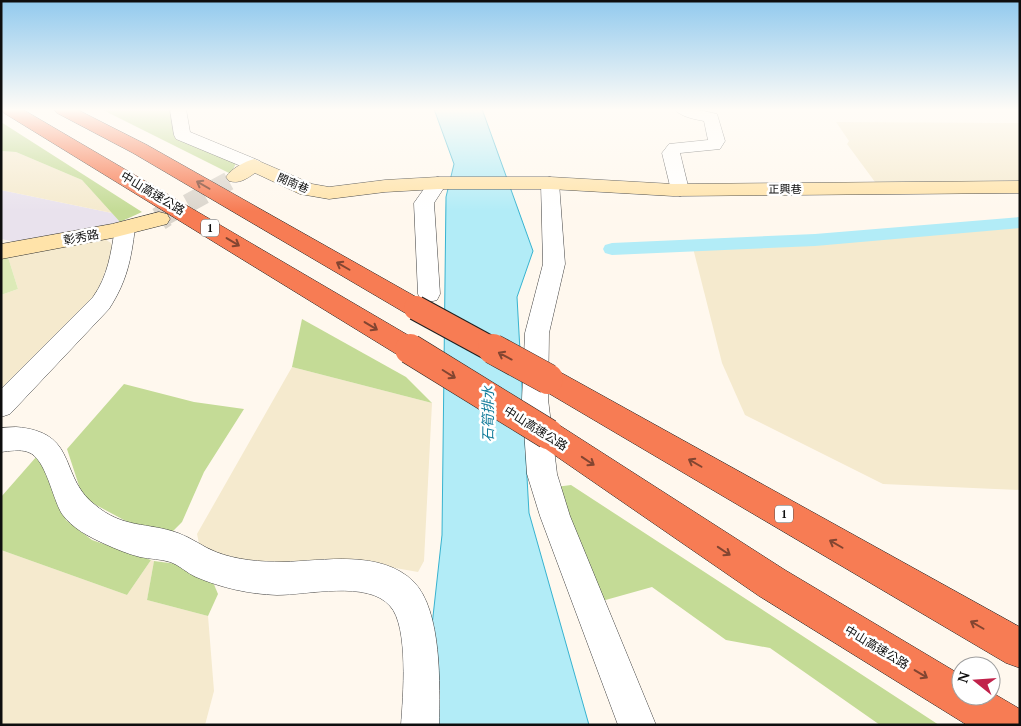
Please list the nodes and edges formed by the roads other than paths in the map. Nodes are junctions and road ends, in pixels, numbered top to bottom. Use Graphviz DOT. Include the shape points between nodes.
graph roads {
  1 [pos="66,143"];
  2 [pos="128,143"];
  3 [pos="200,143"];
  4 [pos="716,143"];
  5 [pos="254,166"];
  6 [pos="236,177"];
  7 [pos="438,183"];
  8 [pos="550,183"];
  9 [pos="1020,187"];
  10 [pos="680,190"];
  11 [pos="159,219"];
  12 [pos="125,228"];
  13 [pos="1,252"];
  14 [pos="423,301"];
  15 [pos="1,406"];
  16 [pos="1,440"];
  17 [pos="1020,649"];
  18 [pos="420,725"];
  19 [pos="637,725"];
  20 [pos="1006,725"];
  1 -- 20 [label="highway, 中山高速公路 / 1, one-way, bridge" via="548,434 772,583"];
  14 -- 2 [label="highway, 1, one-way"];
  3 -- 5 [label="street, 開南巷"];
  4 -- 10 [label="street" via="672,150"];
  5 -- 6 [label="street"];
  5 -- 7 [label="street, 開南巷" via="321,193"];
  7 -- 8 [label="street, 開南巷"];
  7 -- 14 [label="street" via="424,203"];
  8 -- 10 [label="street, 正興巷"];
  8 -- 19 [label="street" via="554,264 537,333 535,390 542,474 555,516"];
  9 -- 10 [label="street, 正興巷"];
  11 -- 12 [label="street, 彰秀路"];
  12 -- 13 [label="street, 彰秀路"];
  12 -- 15 [label="street" via="117,277 101,304"];
  17 -- 14 [label="highway, 1, one-way, bridge" via="548,379"];
  16 -- 18 [label="street" via="33,441 48,450 72,504 91,519 131,539 178,549 198,561 244,576 270,579 337,574 392,586 409,606 420,640"];
}
